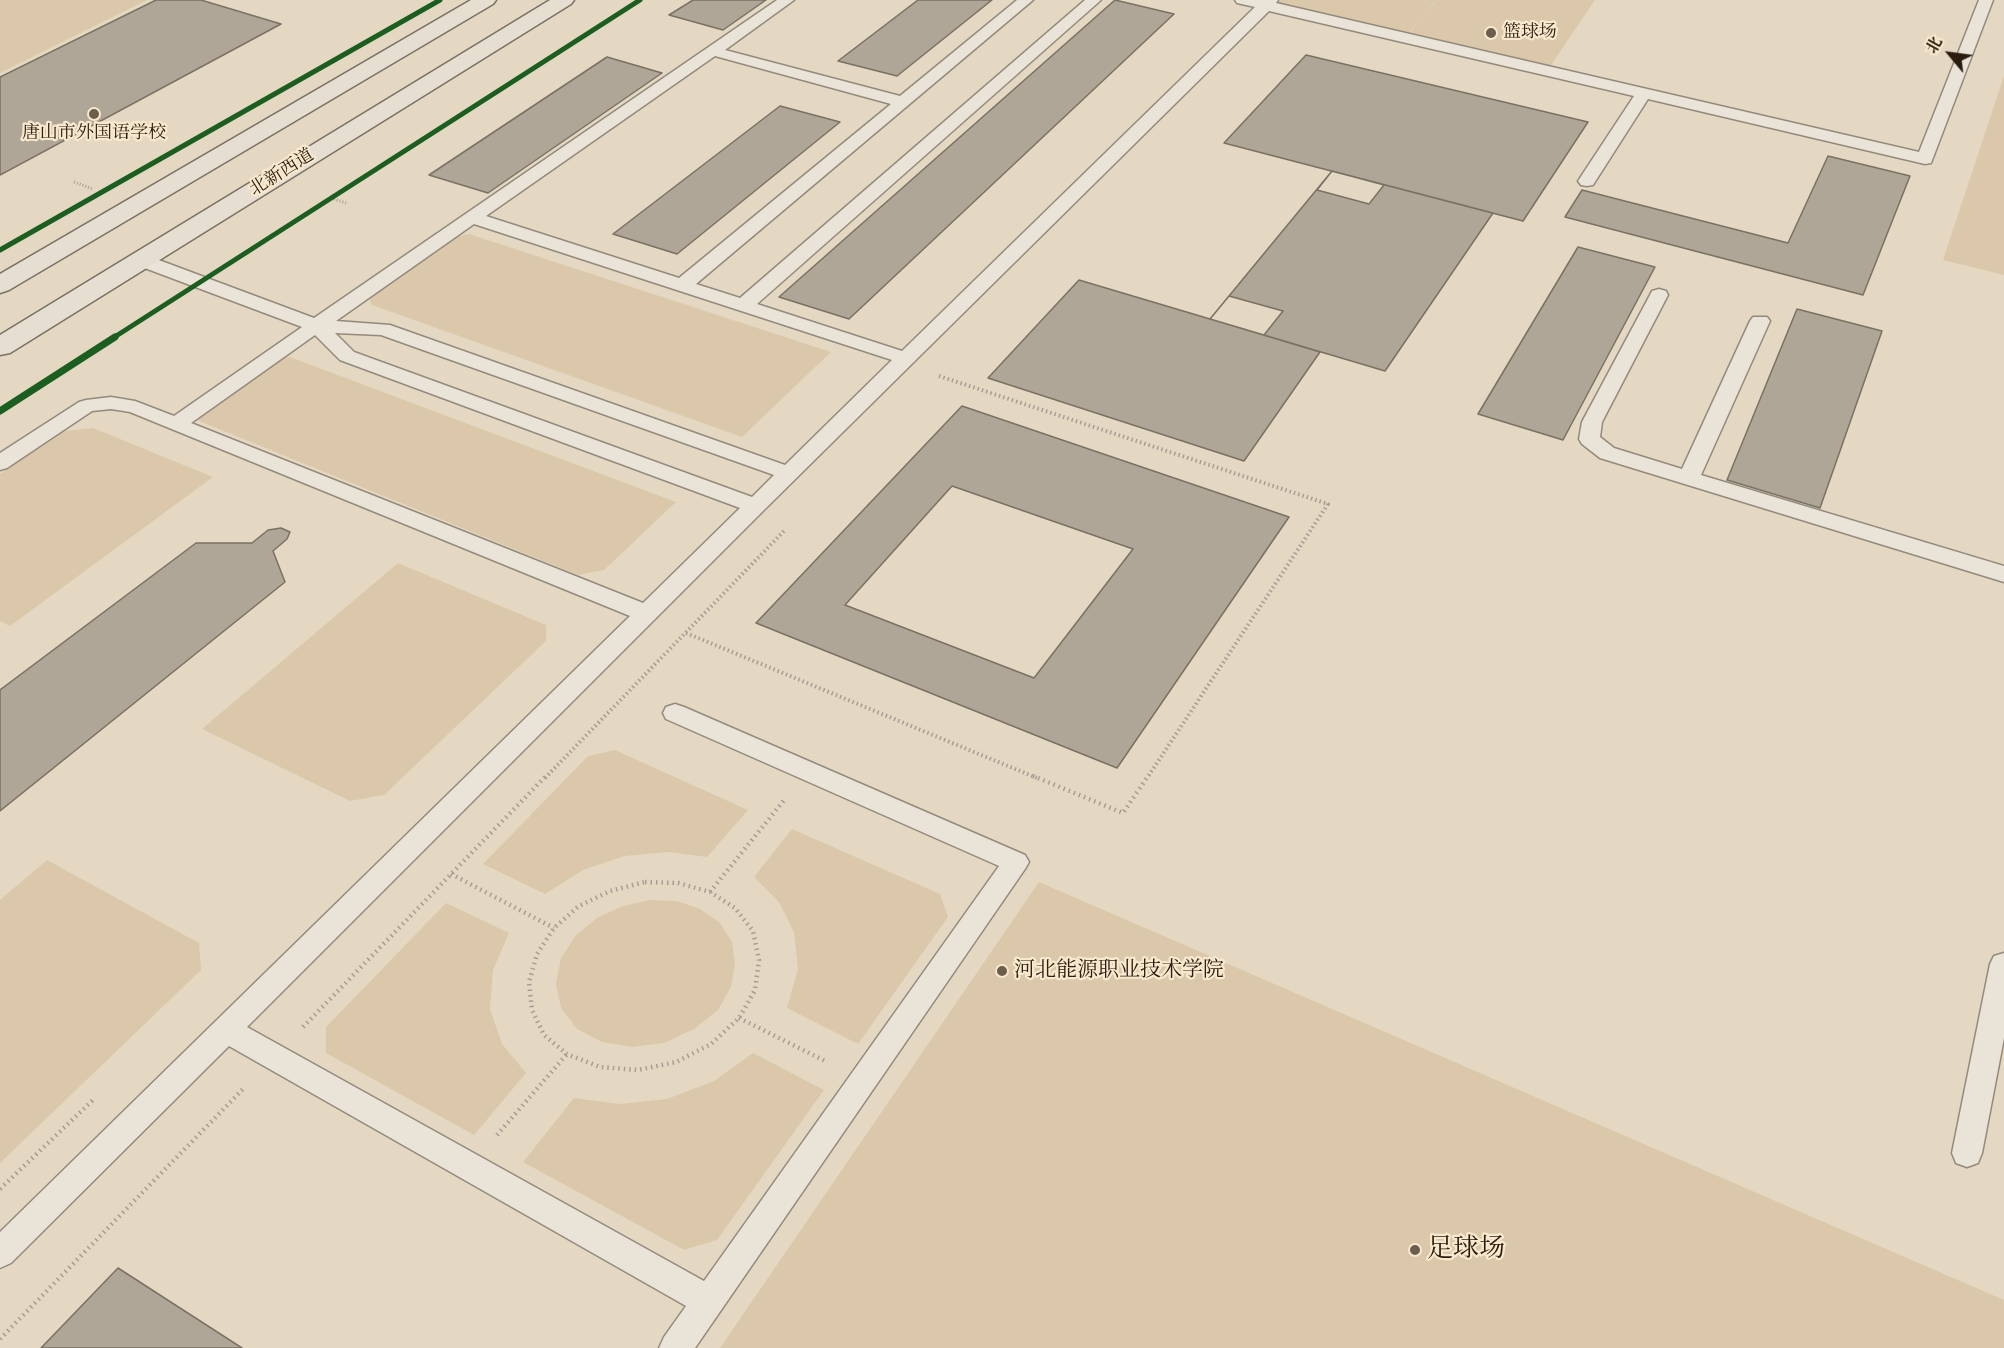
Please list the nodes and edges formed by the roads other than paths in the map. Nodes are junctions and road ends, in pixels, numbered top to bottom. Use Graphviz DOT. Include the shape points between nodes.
graph roads {
  1 [pos="486,0"];
  2 [pos="564,0"];
  3 [pos="787,0"];
  4 [pos="1026,0"];
  5 [pos="1094,0"];
  6 [pos="1242,0"];
  7 [pos="1986,0"];
  8 [pos="1268,3"];
  9 [pos="713,51"];
  10 [pos="1643,94"];
  11 [pos="903,102"];
  12 [pos="1587,181"];
  13 [pos="472,218"];
  14 [pos="141,260"];
  15 [pos="0,285"];
  16 [pos="682,285"];
  17 [pos="1659,295"];
  18 [pos="744,305"];
  19 [pos="1760,321"];
  20 [pos="317,326"];
  21 [pos="0,347"];
  22 [pos="904,358"];
  23 [pos="176,424"];
  24 [pos="0,463"];
  25 [pos="788,473"];
  26 [pos="1689,478"];
  27 [pos="755,506"];
  28 [pos="2004,574"];
  29 [pos="647,614"];
  30 [pos="675,713"];
  31 [pos="2004,964"];
  32 [pos="226,1030"];
  33 [pos="1967,1153"];
  34 [pos="0,1253"];
  35 [pos="709,1301"];
  36 [pos="676,1348"];
  1 -- 15 [label="main road"];
  2 -- 14 [label="main road, 北新西道"];
  3 -- 9 [label="lane"];
  4 -- 11 [label="lane"];
  5 -- 18 [label="lane"];
  6 -- 8 [label="lane"];
  7 -- 10 [label="lane" via="1925,159"];
  8 -- 10 [label="lane"];
  8 -- 22 [label="lane"];
  9 -- 11 [label="lane"];
  9 -- 13 [label="lane"];
  10 -- 12 [label="lane"];
  11 -- 16 [label="lane"];
  13 -- 16 [label="lane"];
  13 -- 20 [label="lane"];
  14 -- 20 [label="lane"];
  14 -- 21 [label="main road, 北新西道"];
  16 -- 18 [label="lane"];
  17 -- 26 [label="lane" via="1592,422 1589,439 1606,453"];
  18 -- 22 [label="lane"];
  19 -- 26 [label="lane"];
  20 -- 23 [label="lane"];
  20 -- 25 [label="lane" via="383,329"];
  20 -- 27 [label="lane" via="347,356"];
  22 -- 25 [label="lane"];
  23 -- 24 [label="lane" via="135,407 111,403 86,406"];
  23 -- 29 [label="lane"];
  25 -- 27 [label="lane"];
  26 -- 28 [label="lane"];
  27 -- 29 [label="lane"];
  29 -- 32 [label="lane"];
  30 -- 35 [label="lane" via="1016,862"];
  31 -- 33 [label="lane"];
  32 -- 34 [label="lane"];
  32 -- 35 [label="lane"];
  35 -- 36 [label="lane"];
}
